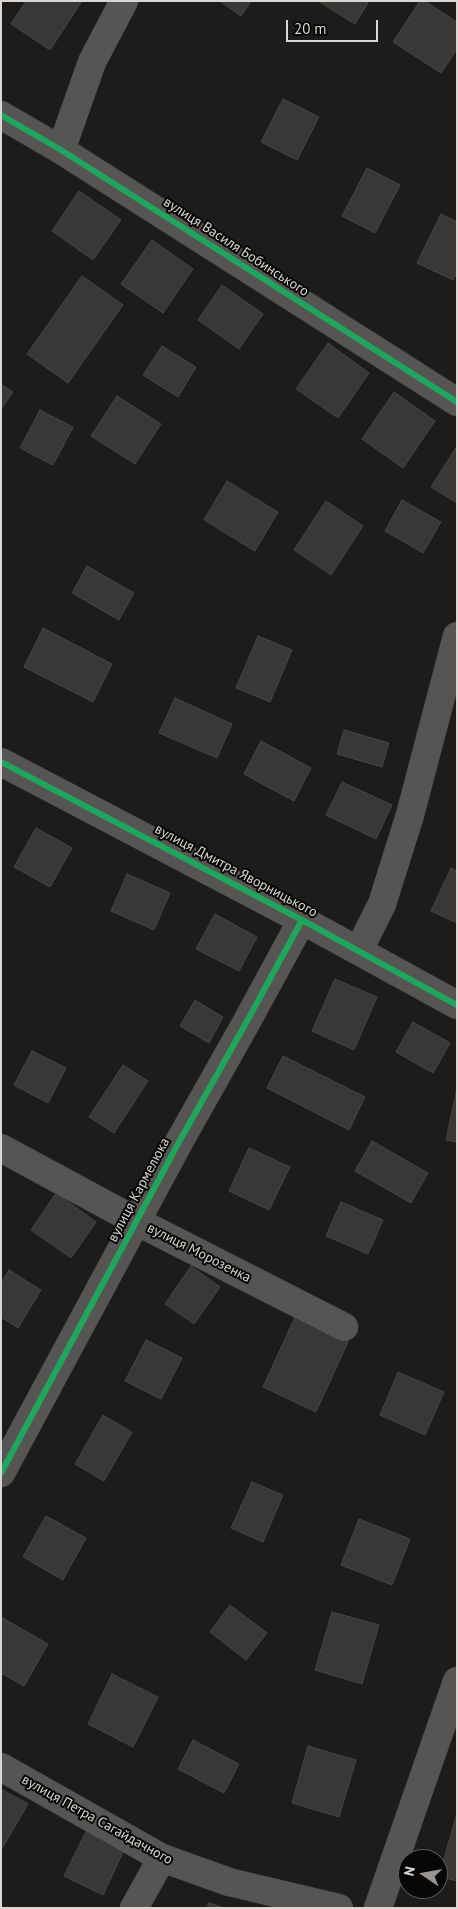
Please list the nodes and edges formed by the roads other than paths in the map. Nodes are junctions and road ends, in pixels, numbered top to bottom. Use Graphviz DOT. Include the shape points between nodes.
graph roads {
  1 [pos="124,1"];
  2 [pos="1,114"];
  3 [pos="61,150"];
  4 [pos="457,402"];
  5 [pos="457,636"];
  6 [pos="1,762"];
  7 [pos="302,920"];
  8 [pos="359,950"];
  9 [pos="457,1005"];
  10 [pos="1,1148"];
  11 [pos="136,1221"];
  12 [pos="344,1326"];
  13 [pos="1,1473"];
  14 [pos="457,1681"];
  15 [pos="1,1767"];
  16 [pos="162,1858"];
  17 [pos="134,1908"];
  18 [pos="339,1908"];
  19 [pos="378,1908"];
  1 -- 3 [label="street" via="92,62"];
  2 -- 3 [label="street, вулиця Василя Бобинського"];
  3 -- 4 [label="street, вулиця Василя Бобинського"];
  5 -- 8 [label="street" via="382,904"];
  6 -- 7 [label="street, вулиця Дмитра Яворницького"];
  7 -- 8 [label="street, вулиця Дмитра Яворницького"];
  7 -- 11 [label="street, вулиця Кармелюка"];
  8 -- 9 [label="street, вулиця Дмитра Яворницького"];
  10 -- 11 [label="street, вулиця Морозенка"];
  11 -- 12 [label="street, вулиця Морозенка"];
  11 -- 13 [label="street, вулиця Кармелюка"];
  14 -- 19 [label="street"];
  15 -- 16 [label="street, вулиця Петра Сагайдачного"];
  16 -- 17 [label="street"];
  16 -- 18 [label="street, вулиця Петра Сагайдачного" via="230,1882"];
}
